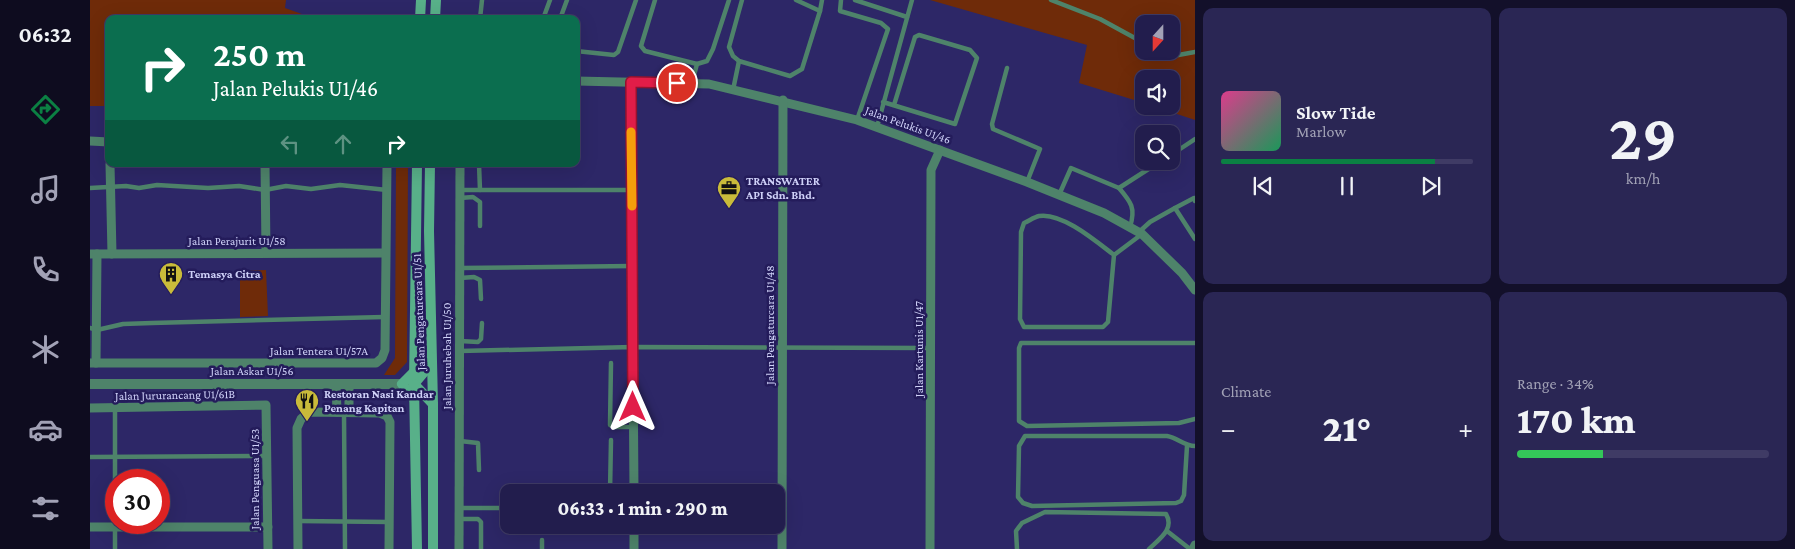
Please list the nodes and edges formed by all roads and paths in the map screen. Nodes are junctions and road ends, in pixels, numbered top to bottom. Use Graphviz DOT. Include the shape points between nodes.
graph roads {
  1 [pos="421,0"];
  2 [pos="436,0"];
  3 [pos="482,0"];
  4 [pos="550,0"];
  5 [pos="566,0"];
  6 [pos="636,0"];
  7 [pos="655,0"];
  8 [pos="729,0"];
  9 [pos="742,0"];
  10 [pos="796,0"];
  11 [pos="822,0"];
  12 [pos="841,0"];
  13 [pos="855,0"];
  14 [pos="912,0"];
  15 [pos="1051,0"];
  16 [pos="820,11"];
  17 [pos="420,15"];
  18 [pos="435,15"];
  19 [pos="480,15"];
  20 [pos="544,15"];
  21 [pos="561,15"];
  22 [pos="907,16"];
  23 [pos="1135,38"];
  24 [pos="580,51"];
  25 [pos="1195,52"];
  26 [pos="1180,55"];
  27 [pos="740,60"];
  28 [pos="697,64"];
  29 [pos="1007,68"];
  30 [pos="580,81"];
  31 [pos="631,82"];
  32 [pos="692,83"];
  33 [pos="733,90"];
  34 [pos="783,100"];
  35 [pos="883,102"];
  36 [pos="894,105"];
  37 [pos="857,120"];
  38 [pos="877,127"];
  39 [pos="1195,139"];
  40 [pos="90,141"];
  41 [pos="105,142"];
  42 [pos="1180,149"];
  43 [pos="940,150"];
  44 [pos="110,167"];
  45 [pos="265,167"];
  46 [pos="387,167"];
  47 [pos="417,167"];
  48 [pos="430,167"];
  49 [pos="460,167"];
  50 [pos="480,167"];
  51 [pos="1147,170"];
  52 [pos="1027,182"];
  53 [pos="90,188"];
  54 [pos="110,188"];
  55 [pos="1119,188"];
  56 [pos="265,190"];
  57 [pos="387,190"];
  58 [pos="480,190"];
  59 [pos="632,190"];
  60 [pos="460,194"];
  61 [pos="1059,196"];
  62 [pos="1195,199"];
  63 [pos="1175,208"];
  64 [pos="480,226"];
  65 [pos="1130,227"];
  66 [pos="1140,233"];
  67 [pos="1195,239"];
  68 [pos="266,253"];
  69 [pos="384,253"];
  70 [pos="94,254"];
  71 [pos="112,254"];
  72 [pos="1114,255"];
  73 [pos="632,266"];
  74 [pos="460,268"];
  75 [pos="460,278"];
  76 [pos="1195,290"];
  77 [pos="481,299"];
  78 [pos="384,317"];
  79 [pos="482,323"];
  80 [pos="93,329"];
  81 [pos="460,341"];
  82 [pos="1195,343"];
  83 [pos="633,347"];
  84 [pos="783,348"];
  85 [pos="931,348"];
  86 [pos="460,351"];
  87 [pos="433,354"];
  88 [pos="93,363"];
  89 [pos="611,363"];
  90 [pos="414,372"];
  91 [pos="90,384"];
  92 [pos="336,384"];
  93 [pos="349,384"];
  94 [pos="402,384"];
  95 [pos="414,384"];
  96 [pos="414,399"];
  97 [pos="434,404"];
  98 [pos="264,407"];
  99 [pos="90,408"];
  100 [pos="115,408"];
  101 [pos="343,412"];
  102 [pos="1195,419"];
  103 [pos="634,427"];
  104 [pos="610,440"];
  105 [pos="460,441"];
  106 [pos="1187,446"];
  107 [pos="1195,446"];
  108 [pos="268,456"];
  109 [pos="90,457"];
  110 [pos="115,457"];
  111 [pos="115,469"];
  112 [pos="479,470"];
  113 [pos="610,484"];
  114 [pos="634,484"];
  115 [pos="460,508"];
  116 [pos="500,508"];
  117 [pos="460,520"];
  118 [pos="298,521"];
  119 [pos="345,522"];
  120 [pos="389,522"];
  121 [pos="90,527"];
  122 [pos="105,527"];
  123 [pos="170,527"];
  124 [pos="268,527"];
  125 [pos="1167,531"];
  126 [pos="115,534"];
  127 [pos="634,534"];
  128 [pos="542,540"];
  129 [pos="1195,545"];
  130 [pos="116,549"];
  131 [pos="268,549"];
  132 [pos="298,549"];
  133 [pos="345,549"];
  134 [pos="389,549"];
  135 [pos="417,549"];
  136 [pos="433,549"];
  137 [pos="460,549"];
  138 [pos="482,549"];
  139 [pos="542,549"];
  140 [pos="634,549"];
  141 [pos="782,549"];
  142 [pos="930,549"];
  143 [pos="1017,549"];
  144 [pos="1149,549"];
  145 [pos="1192,549"];
  1 -- 17 [label="main road"];
  2 -- 18 [label="main road"];
  3 -- 19 [label="lane"];
  4 -- 20 [label="lane"];
  5 -- 21 [label="lane"];
  6 -- 24 [label="lane" via="618,52 614,55"];
  7 -- 28 [label="lane" via="641,46 645,51"];
  8 -- 28 [label="lane" via="713,50 707,61"];
  9 -- 27 [label="lane" via="729,48"];
  10 -- 16 [label="lane"];
  11 -- 16 [label="lane"];
  12 -- 37 [label="lane" via="840,11 881,23 888,29"];
  13 -- 22 [label="lane"];
  14 -- 22 [label="lane"];
  15 -- 23 [label="lane" via="1100,19"];
  16 -- 27 [label="lane" via="798,73 790,76"];
  22 -- 35 [label="lane"];
  25 -- 26 [label="lane"];
  27 -- 33 [label="lane"];
  28 -- 32 [label="lane"];
  29 -- 52 [label="lane" via="992,124 993,129 1000,133 1040,149"];
  30 -- 31 [label="street, Jalan Pelukis U1/46"];
  31 -- 32 [label="street, Jalan Pelukis U1/46"];
  31 -- 59 [label="street"];
  32 -- 33 [label="street, Jalan Pelukis U1/46"];
  33 -- 34 [label="street, Jalan Pelukis U1/46"];
  34 -- 37 [label="street, Jalan Pelukis U1/46"];
  34 -- 84 [label="street, Jalan Pengaturcara U1/48"];
  35 -- 36 [label="lane"];
  35 -- 38 [label="lane"];
  36 -- 36 [label="lane" via="955,124 977,58 970,50 923,35 915,37"];
  37 -- 38 [label="street, Jalan Pelukis U1/46"];
  38 -- 43 [label="street, Jalan Pelukis U1/46"];
  39 -- 42 [label="lane"];
  40 -- 41 [label="street"];
  43 -- 52 [label="street, Jalan Pelukis U1/46"];
  43 -- 85 [label="street, Jalan Kartunis U1/47" via="931,170"];
  44 -- 54 [label="street"];
  45 -- 56 [label="street"];
  46 -- 57 [label="street, Jalan Tentera U1/57A"];
  47 -- 90 [label="main road, Jalan Pengaturcara U1/51"];
  48 -- 87 [label="main road, Jalan Pengaturcara U1/51" via="428,231"];
  49 -- 60 [label="street, Jalan Juruhebah U1/50"];
  50 -- 58 [label="lane"];
  51 -- 55 [label="lane"];
  52 -- 61 [label="street, Jalan Pelukis U1/46"];
  53 -- 54 [label="lane"];
  54 -- 56 [label="lane" via="239,186"];
  54 -- 71 [label="street"];
  55 -- 61 [label="lane" via="1071,168"];
  55 -- 65 [label="lane" via="1134,209"];
  56 -- 57 [label="lane" via="286,186 340,185"];
  56 -- 68 [label="street"];
  57 -- 69 [label="street, Jalan Tentera U1/57A"];
  58 -- 59 [label="lane"];
  58 -- 60 [label="lane"];
  59 -- 73 [label="street"];
  60 -- 64 [label="lane" via="480,202"];
  60 -- 74 [label="street, Jalan Juruhebah U1/50"];
  61 -- 65 [label="street, Jalan Pelukis U1/46"];
  62 -- 63 [label="lane"];
  63 -- 66 [label="lane" via="1150,222"];
  63 -- 67 [label="lane"];
  65 -- 66 [label="street, Jalan Pelukis U1/46"];
  66 -- 72 [label="lane"];
  66 -- 76 [label="street, Jalan Pelukis U1/46"];
  68 -- 69 [label="street, Jalan Perajurit U1/58"];
  68 -- 71 [label="street, Jalan Perajurit U1/58"];
  69 -- 78 [label="street, Jalan Tentera U1/57A"];
  70 -- 71 [label="street, Jalan Perajurit U1/58"];
  70 -- 80 [label="street"];
  72 -- 72 [label="lane" via="1081,230 1052,217 1039,216 1024,223 1021,232 1020,310 1024,327 1103,327 1108,322"];
  73 -- 74 [label="lane"];
  73 -- 83 [label="street"];
  74 -- 75 [label="street, Jalan Juruhebah U1/50"];
  75 -- 77 [label="lane" via="480,280"];
  75 -- 81 [label="street, Jalan Juruhebah U1/50"];
  78 -- 80 [label="lane" via="122,324"];
  78 -- 88 [label="street, Jalan Tentera U1/57A" via="385,350 376,363"];
  79 -- 81 [label="lane" via="478,342"];
  80 -- 88 [label="street"];
  81 -- 86 [label="street, Jalan Juruhebah U1/50"];
  82 -- 102 [label="lane" via="1021,343 1018,421 1027,426 1179,423"];
  83 -- 84 [label="lane"];
  83 -- 86 [label="lane"];
  83 -- 103 [label="street"];
  84 -- 85 [label="lane"];
  84 -- 141 [label="street, Jalan Pengaturcara U1/48"];
  85 -- 142 [label="street, Jalan Kartunis U1/47"];
  86 -- 105 [label="street, Jalan Juruhebah U1/50"];
  87 -- 95 [label="main road"];
  87 -- 97 [label="main road, Jalan Pengaturcara U1/51"];
  89 -- 103 [label="lane" via="610,424 616,428"];
  90 -- 94 [label="main road"];
  90 -- 95 [label="main road, Jalan Pengaturcara U1/51"];
  91 -- 92 [label="street, Jalan Askar U1/56"];
  92 -- 93 [label="street, Jalan Askar U1/56"];
  92 -- 101 [label="street"];
  93 -- 94 [label="street, Jalan Askar U1/56"];
  93 -- 101 [label="street"];
  94 -- 95 [label="street, Jalan Askar U1/56"];
  94 -- 96 [label="main road"];
  95 -- 96 [label="main road, Jalan Pengaturcara U1/51"];
  95 -- 97 [label="main road"];
  96 -- 135 [label="main road, Jalan Pengaturcara U1/51"];
  97 -- 136 [label="main road, Jalan Pengaturcara U1/51"];
  98 -- 100 [label="street, Jalan Jururancang U1/61B"];
  98 -- 108 [label="street, Jalan Penguasa U1/53"];
  99 -- 100 [label="street, Jalan Jururancang U1/61B"];
  100 -- 110 [label="lane"];
  101 -- 118 [label="street" via="309,412 300,419 297,428"];
  101 -- 119 [label="lane"];
  101 -- 120 [label="street" via="380,413 390,422"];
  103 -- 114 [label="street"];
  104 -- 113 [label="lane"];
  105 -- 112 [label="lane" via="478,443"];
  105 -- 115 [label="street, Jalan Juruhebah U1/50"];
  106 -- 106 [label="lane" via="1184,495 1176,503 1032,506 1018,497 1018,446 1025,436 1167,436"];
  106 -- 107 [label="lane"];
  108 -- 110 [label="lane"];
  108 -- 124 [label="street, Jalan Penguasa U1/53"];
  109 -- 110 [label="lane"];
  110 -- 111 [label="lane"];
  115 -- 116 [label="lane"];
  115 -- 117 [label="street, Jalan Juruhebah U1/50"];
  117 -- 137 [label="street, Jalan Juruhebah U1/50"];
  117 -- 138 [label="lane" via="481,522"];
  118 -- 119 [label="lane"];
  118 -- 132 [label="street"];
  119 -- 120 [label="lane"];
  119 -- 133 [label="lane"];
  120 -- 134 [label="street"];
  121 -- 122 [label="street"];
  123 -- 124 [label="street"];
  124 -- 131 [label="street, Jalan Penguasa U1/53"];
  125 -- 143 [label="lane" via="1169,519 1166,514 1045,512 1022,523 1016,530"];
  125 -- 144 [label="lane"];
  125 -- 145 [label="lane"];
  126 -- 130 [label="lane"];
  127 -- 140 [label="street"];
  128 -- 139 [label="lane"];
  129 -- 145 [label="street"];
}
